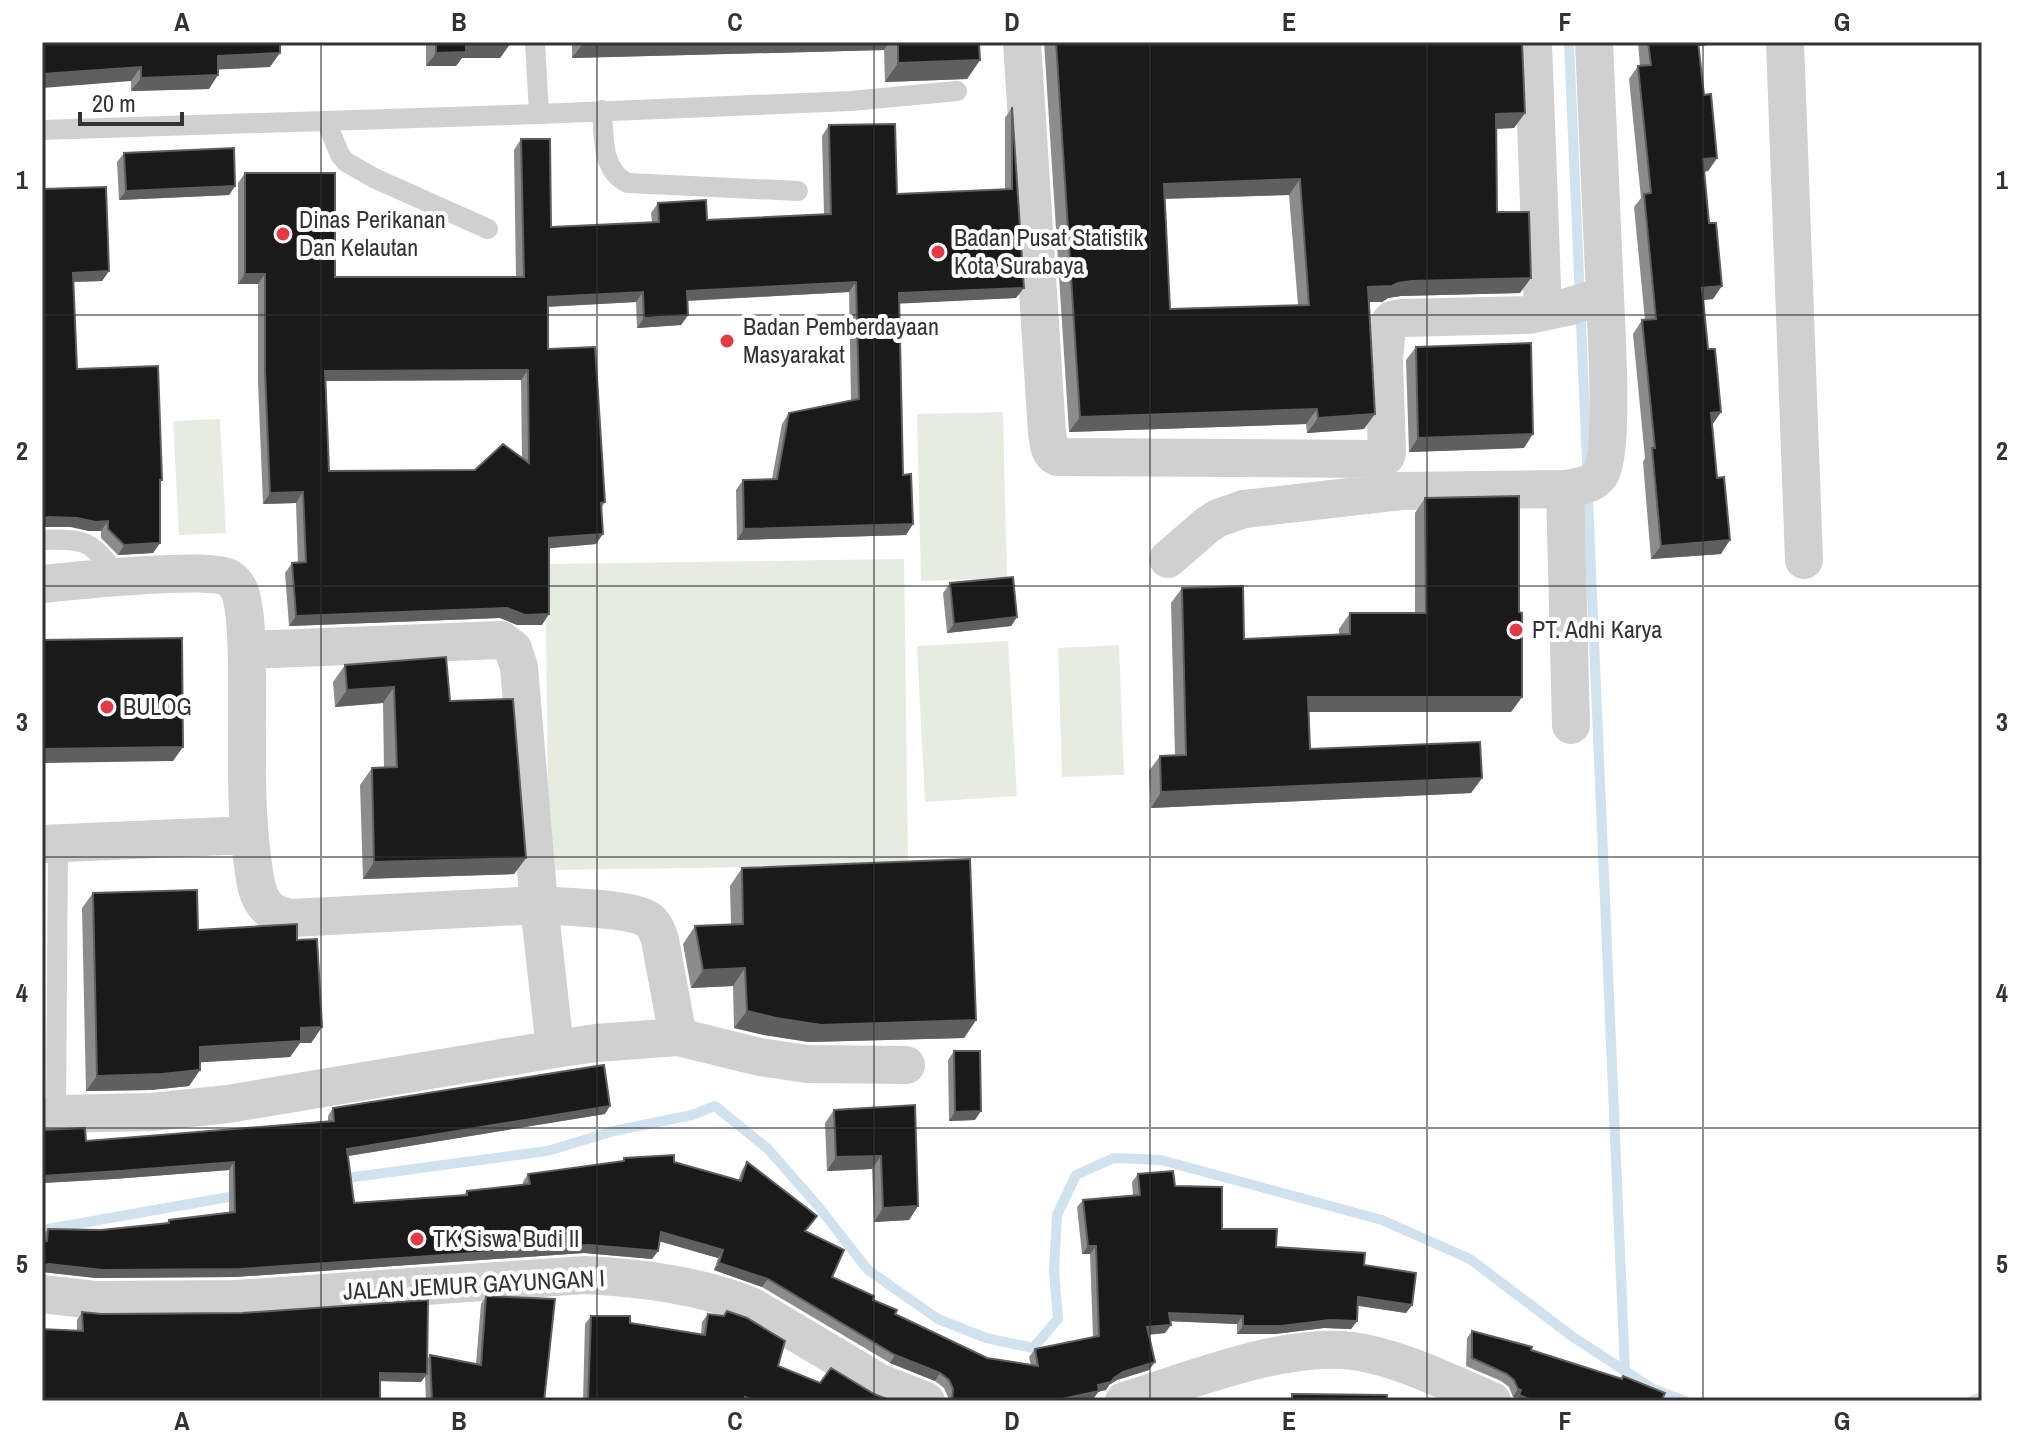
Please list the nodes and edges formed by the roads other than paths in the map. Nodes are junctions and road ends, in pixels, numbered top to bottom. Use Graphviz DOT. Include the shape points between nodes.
graph roads {
  1 [pos="535,42"];
  2 [pos="1022,42"];
  3 [pos="1533,42"];
  4 [pos="1594,42"];
  5 [pos="1785,42"];
  6 [pos="957,91"];
  7 [pos="602,110"];
  8 [pos="539,114"];
  9 [pos="326,121"];
  10 [pos="42,130"];
  11 [pos="798,191"];
  12 [pos="488,229"];
  13 [pos="1577,304"];
  14 [pos="1565,489"];
  15 [pos="42,540"];
  16 [pos="1168,559"];
  17 [pos="1804,560"];
  18 [pos="120,577"];
  19 [pos="42,584"];
  20 [pos="247,650"];
  21 [pos="1571,725"];
  22 [pos="249,835"];
  23 [pos="50,844"];
  24 [pos="539,905"];
  25 [pos="678,1037"];
  26 [pos="555,1049"];
  27 [pos="906,1065"];
  28 [pos="49,1114"];
  29 [pos="42,1294"];
  30 [pos="926,1401"];
  31 [pos="1124,1401"];
  32 [pos="1492,1401"];
  1 -- 8 [label="lane"];
  2 -- 13 [label="street" via="1047,433 1055,457 1382,458 1387,453 1384,360 1390,322 1529,315"];
  3 -- 13 [label="street"];
  4 -- 13 [label="street"];
  5 -- 17 [label="street"];
  6 -- 7 [label="lane" via="851,101"];
  7 -- 8 [label="lane"];
  7 -- 11 [label="lane" via="610,169 628,183"];
  8 -- 9 [label="lane"];
  9 -- 10 [label="lane"];
  9 -- 12 [label="lane" via="346,162"];
  13 -- 14 [label="street" via="1609,417 1602,470 1586,485"];
  14 -- 16 [label="street" via="1401,491 1244,509 1218,518"];
  14 -- 21 [label="street"];
  15 -- 18 [label="lane" via="82,541"];
  18 -- 19 [label="street"];
  18 -- 20 [label="street" via="207,573 232,579 241,594"];
  20 -- 22 [label="street"];
  20 -- 24 [label="street" via="501,640 513,649 519,667"];
  22 -- 23 [label="street"];
  22 -- 24 [label="street" via="257,890 266,907 279,916"];
  23 -- 28 [label="lane"];
  24 -- 25 [label="street" via="648,919 660,940"];
  24 -- 26 [label="street"];
  25 -- 26 [label="street"];
  25 -- 27 [label="street" via="807,1064"];
  26 -- 28 [label="street" via="228,1104"];
  29 -- 30 [label="street, JALAN JEMUR GAYUNGAN I" via="95,1300 235,1299 585,1275 625,1277 751,1306 880,1383"];
  31 -- 32 [label="street" via="1261,1360 1317,1350 1382,1357"];
}
